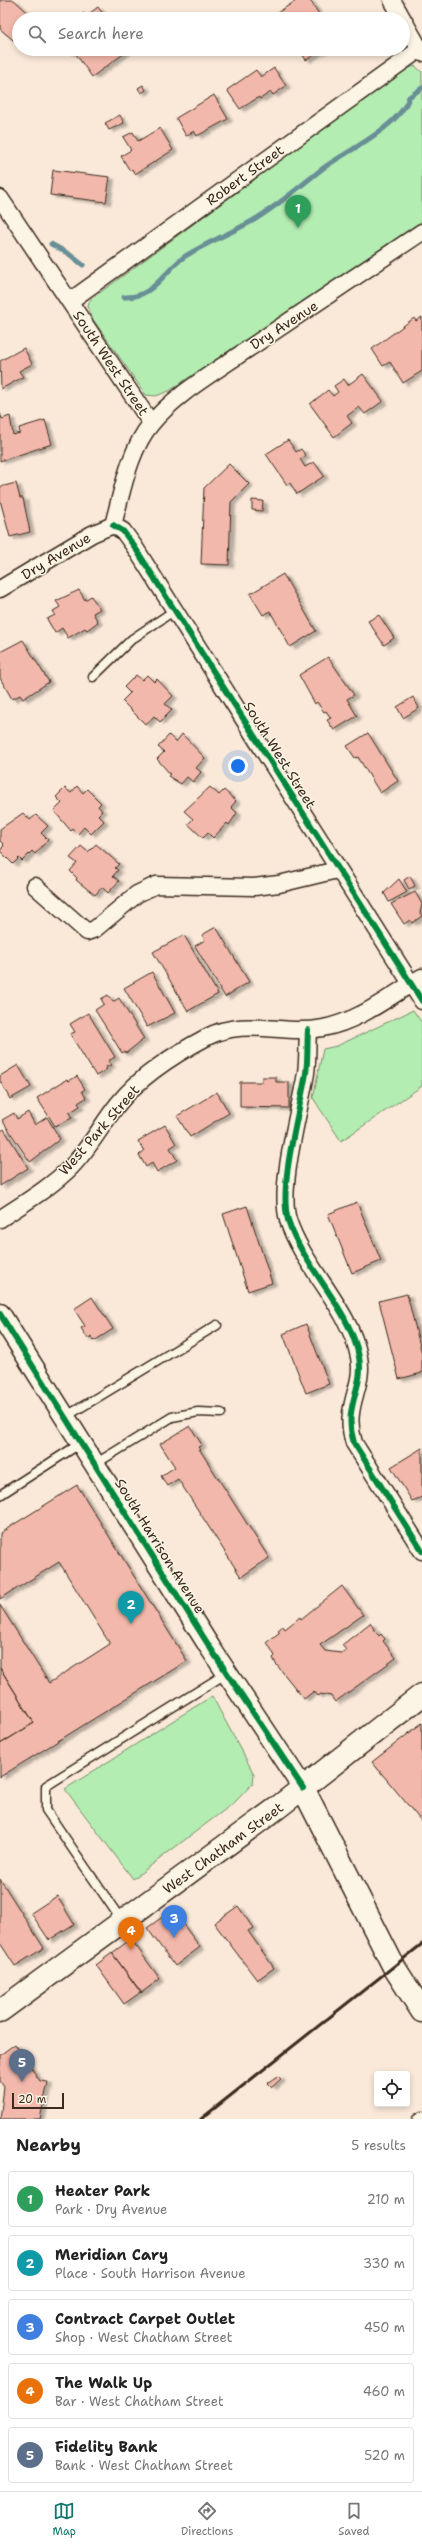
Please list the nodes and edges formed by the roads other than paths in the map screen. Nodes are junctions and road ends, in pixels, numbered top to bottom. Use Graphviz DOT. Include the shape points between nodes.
graph roads {
  1 [pos="392,0"];
  2 [pos="399,12"];
  3 [pos="410,32"];
  4 [pos="421,51"];
  5 [pos="0,198"];
  6 [pos="422,232"];
  7 [pos="70,301"];
  8 [pos="151,423"];
  9 [pos="113,525"];
  10 [pos="0,589"];
  11 [pos="175,610"];
  12 [pos="93,677"];
  13 [pos="337,870"];
  14 [pos="35,886"];
  15 [pos="416,981"];
  16 [pos="422,1001"];
  17 [pos="308,1030"];
  18 [pos="0,1218"];
  19 [pos="0,1314"];
  20 [pos="217,1325"];
  21 [pos="221,1413"];
  22 [pos="64,1417"];
  23 [pos="81,1443"];
  24 [pos="94,1465"];
  25 [pos="0,1495"];
  26 [pos="422,1550"];
  27 [pos="227,1673"];
  28 [pos="422,1695"];
  29 [pos="303,1788"];
  30 [pos="122,1922"];
  31 [pos="0,2011"];
  32 [pos="422,2011"];
  33 [pos="422,2116"];
  34 [pos="417,2119"];
  1 -- 2 [label="street"];
  3 -- 4 [label="street"];
  4 -- 7 [label="street, Robert Street"];
  5 -- 7 [label="street, South West Street"];
  6 -- 8 [label="street, Dry Avenue" via="215,371 178,398"];
  7 -- 8 [label="street, South West Street"];
  8 -- 9 [label="street, South West Street" via="141,438"];
  9 -- 10 [label="street, Dry Avenue" via="92,534"];
  9 -- 11 [label="street, South West Street" via="129,538"];
  11 -- 12 [label="lane" via="132,639"];
  11 -- 13 [label="street, South West Street"];
  13 -- 14 [label="street" via="279,884 156,885 137,894 95,929 87,932"];
  13 -- 15 [label="street, South West Street"];
  15 -- 16 [label="street, South West Street"];
  15 -- 17 [label="street, West Park Street" via="358,1016 339,1024"];
  17 -- 18 [label="street, West Park Street" via="238,1027 223,1030 194,1044 159,1067 126,1095 68,1170"];
  17 -- 26 [label="street" via="306,1071 285,1186 288,1219 299,1244 341,1314 359,1357 360,1374 349,1414 349,1430 354,1443"];
  19 -- 22 [label="street, South Harrison Avenue"];
  20 -- 22 [label="lane"];
  21 -- 24 [label="lane" via="198,1412 172,1417"];
  22 -- 23 [label="street, South Harrison Avenue"];
  23 -- 24 [label="street, South Harrison Avenue"];
  23 -- 25 [label="lane"];
  24 -- 27 [label="street, South Harrison Avenue"];
  27 -- 29 [label="street, South Harrison Avenue"];
  27 -- 30 [label="lane" via="46,1786 46,1810"];
  28 -- 29 [label="main road, West Chatham Street"];
  29 -- 30 [label="main road, West Chatham Street"];
  29 -- 32 [label="main road, South Harrison Avenue" via="394,1967"];
  30 -- 31 [label="main road, West Chatham Street"];
  33 -- 34 [label="lane"];
}
